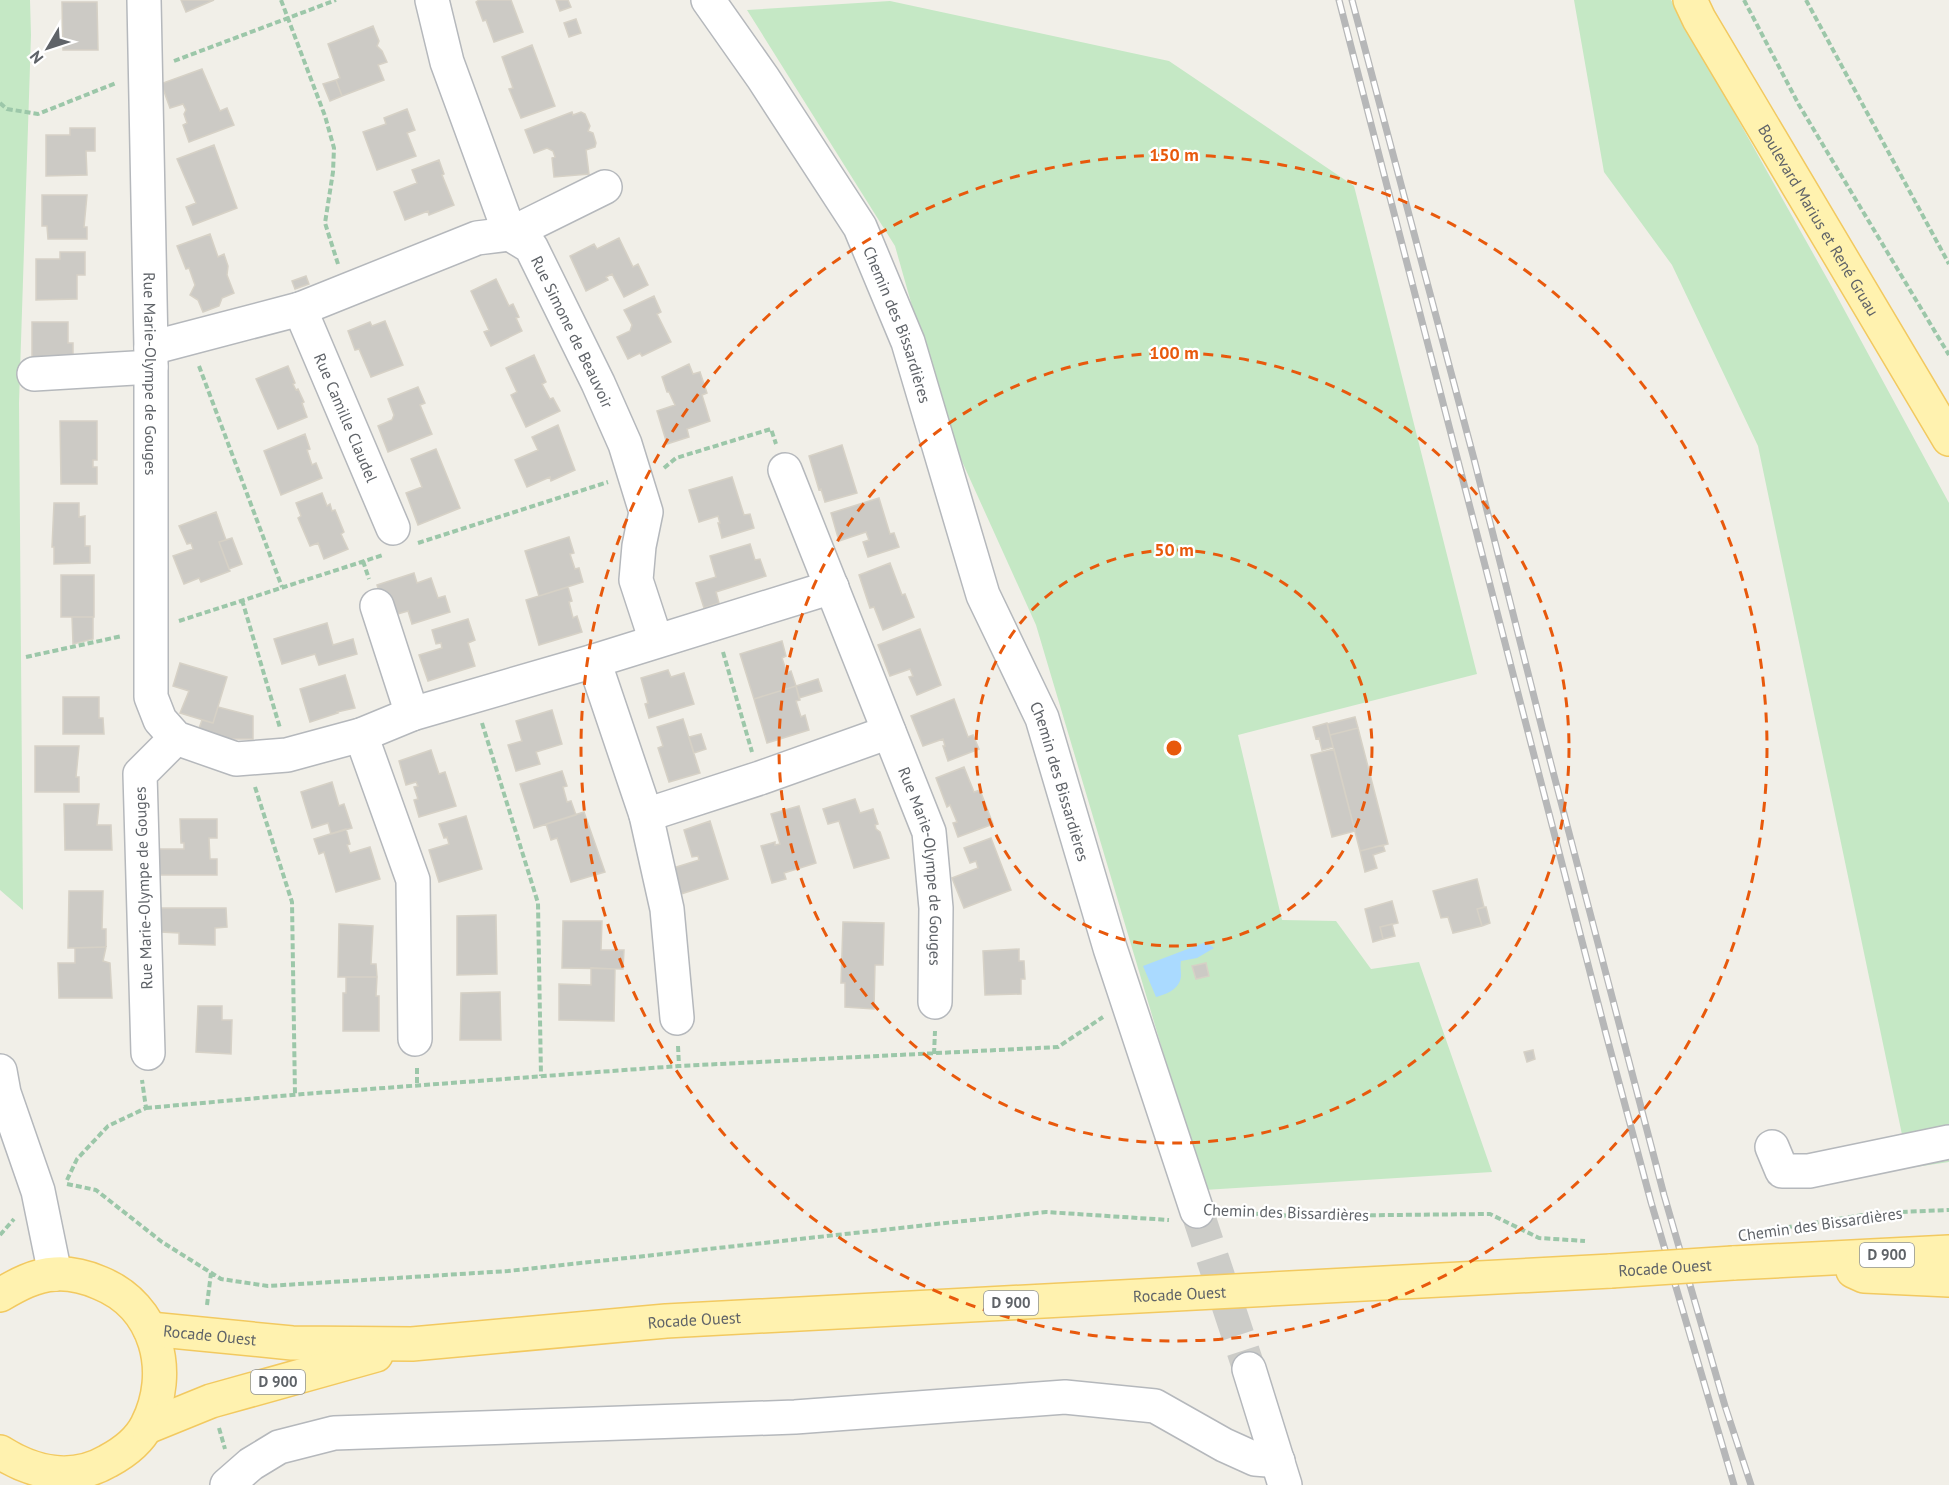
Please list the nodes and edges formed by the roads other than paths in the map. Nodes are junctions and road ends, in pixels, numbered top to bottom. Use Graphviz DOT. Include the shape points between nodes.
graph roads {
  1 [pos="144,0"];
  2 [pos="432,0"];
  3 [pos="708,0"];
  4 [pos="1690,0"];
  5 [pos="605,188"];
  6 [pos="510,234"];
  7 [pos="300,309"];
  8 [pos="151,358"];
  9 [pos="34,374"];
  10 [pos="1949,439"];
  11 [pos="785,470"];
  12 [pos="393,528"];
  13 [pos="832,587"];
  14 [pos="377,606"];
  15 [pos="656,641"];
  16 [pos="594,661"];
  17 [pos="412,714"];
  18 [pos="889,732"];
  19 [pos="361,735"];
  20 [pos="176,738"];
  21 [pos="646,815"];
  22 [pos="935,1002"];
  23 [pos="677,1018"];
  24 [pos="415,1039"];
  25 [pos="148,1053"];
  26 [pos="0,1071"];
  27 [pos="1949,1142"];
  28 [pos="1773,1147"];
  29 [pos="1197,1211"];
  30 [pos="1949,1252"];
  31 [pos="1824,1257"];
  32 [pos="55,1274"];
  33 [pos="1949,1280"];
  34 [pos="0,1295"];
  35 [pos="150,1329"];
  36 [pos="412,1344"];
  37 [pos="1249,1369"];
  38 [pos="147,1427"];
  39 [pos="15,1467"];
  40 [pos="1282,1473"];
  41 [pos="95,1476"];
  42 [pos="227,1485"];
  1 -- 8 [label="street, Rue Marie-Olympe de Gouges"];
  2 -- 6 [label="street" via="447,62"];
  3 -- 29 [label="street, Chemin des Bissardières" via="860,227 908,342 983,595 1042,718 1126,997"];
  4 -- 10 [label="main road, Boulevard Marius et René Gruau"];
  5 -- 6 [label="street"];
  6 -- 7 [label="street" via="477,238"];
  6 -- 15 [label="street, Rue Simone de Beauvoir" via="531,247 625,444 646,512 636,580"];
  7 -- 8 [label="street"];
  7 -- 12 [label="street, Rue Camille Claudel"];
  8 -- 9 [label="street"];
  8 -- 20 [label="street, Rue Marie-Olympe de Gouges" via="151,698 160,720"];
  11 -- 13 [label="street, Rue Marie-Olympe de Gouges"];
  13 -- 15 [label="street"];
  13 -- 18 [label="street, Rue Marie-Olympe de Gouges"];
  14 -- 17 [label="street"];
  15 -- 16 [label="street"];
  16 -- 17 [label="street"];
  16 -- 21 [label="street"];
  17 -- 19 [label="street"];
  18 -- 21 [label="street"];
  18 -- 22 [label="street, Rue Marie-Olympe de Gouges" via="929,832 936,908"];
  19 -- 20 [label="street" via="287,755 236,759"];
  19 -- 24 [label="street" via="413,880"];
  20 -- 25 [label="street, Rue Marie-Olympe de Gouges" via="140,774"];
  21 -- 23 [label="street" via="667,909"];
  26 -- 32 [label="street" via="4,1093 52,1187"];
  27 -- 28 [label="street" via="1809,1171 1782,1171"];
  30 -- 31 [label="main road, Rocade Ouest / D 900"];
  31 -- 33 [label="main road" via="1864,1276"];
  31 -- 36 [label="main road, Rocade Ouest / D 900, bridge" via="666,1321"];
  32 -- 34 [label="main road" via="25,1281"];
  32 -- 35 [label="main road" via="84,1276 111,1287 134,1305"];
  35 -- 36 [label="main road, Rocade Ouest / D 900" via="292,1343"];
  35 -- 38 [label="main road" via="160,1361 159,1395"];
  36 -- 38 [label="main road, Rocade Ouest / D 900" via="211,1401"];
  37 -- 40 [label="street"];
  38 -- 41 [label="main road"];
  39 -- 41 [label="main road"];
  40 -- 42 [label="street" via="1155,1406 1065,1397 795,1417 334,1433 279,1447"];
}
